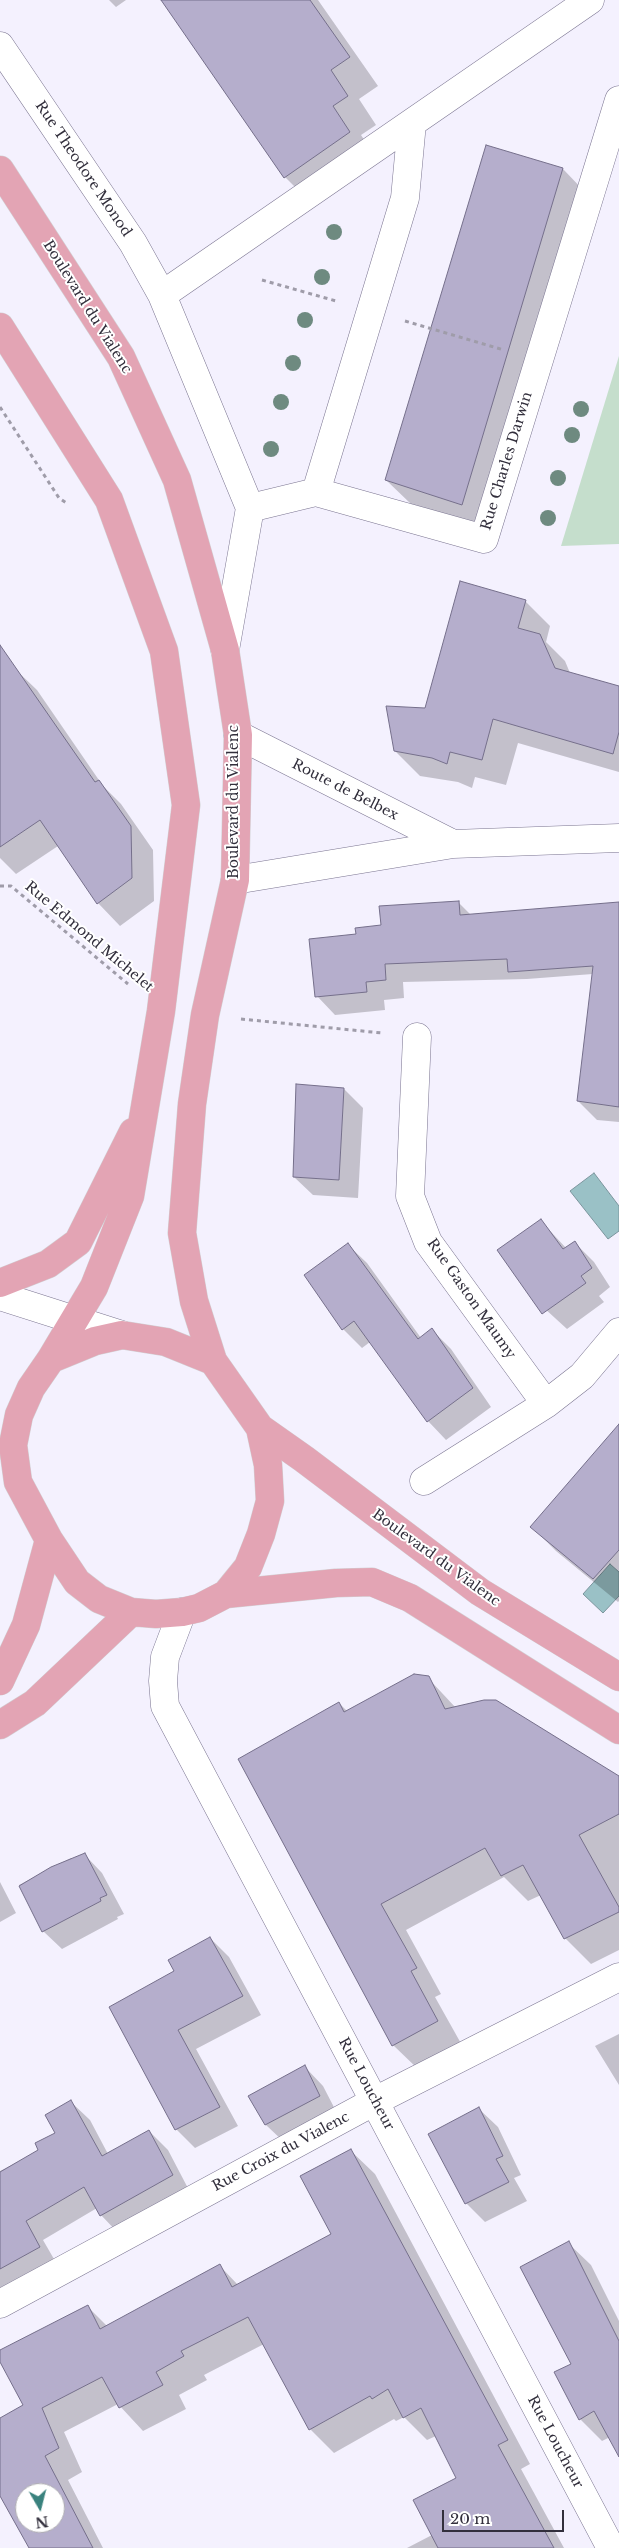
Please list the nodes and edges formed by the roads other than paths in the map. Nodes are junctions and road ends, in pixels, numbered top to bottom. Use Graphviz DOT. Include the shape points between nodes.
graph roads {
  1 [pos="590,0"];
  2 [pos="0,46"];
  3 [pos="619,100"];
  4 [pos="412,123"];
  5 [pos="0,170"];
  6 [pos="162,295"];
  7 [pos="0,327"];
  8 [pos="316,492"];
  9 [pos="250,508"];
  10 [pos="225,650"];
  11 [pos="238,735"];
  12 [pos="619,838"];
  13 [pos="453,844"];
  14 [pos="235,880"];
  15 [pos="417,1037"];
  16 [pos="147,1101"];
  17 [pos="0,1283"];
  18 [pos="0,1296"];
  19 [pos="75,1320"];
  20 [pos="619,1332"];
  21 [pos="122,1335"];
  22 [pos="51,1358"];
  23 [pos="213,1361"];
  24 [pos="546,1404"];
  25 [pos="260,1428"];
  26 [pos="6,1435"];
  27 [pos="424,1480"];
  28 [pos="49,1540"];
  29 [pos="226,1594"];
  30 [pos="130,1612"];
  31 [pos="182,1612"];
  32 [pos="619,1677"];
  33 [pos="0,1681"];
  34 [pos="0,1725"];
  35 [pos="619,1730"];
  36 [pos="619,1977"];
  37 [pos="375,2101"];
  38 [pos="0,2304"];
  39 [pos="611,2548"];
  1 -- 4 [label="street"];
  2 -- 6 [label="street, Rue Theodore Monod" via="132,243"];
  3 -- 8 [label="street, Rue Charles Darwin" via="484,539"];
  4 -- 6 [label="street"];
  4 -- 8 [label="street" via="405,198"];
  5 -- 10 [label="main road, Boulevard du Vialenc" via="121,357 177,480"];
  6 -- 9 [label="street, Rue Theodore Monod"];
  7 -- 16 [label="main road" via="109,500 164,650 186,805"];
  8 -- 9 [label="street, Rue Charles Darwin"];
  9 -- 10 [label="street"];
  10 -- 11 [label="main road, Boulevard du Vialenc"];
  11 -- 13 [label="street, Route de Belbex"];
  11 -- 14 [label="main road, Boulevard du Vialenc"];
  12 -- 13 [label="street, Route de Belbex"];
  13 -- 14 [label="street, Route de Belbex"];
  14 -- 23 [label="main road, Boulevard du Vialenc" via="205,1015 192,1104 182,1233 194,1300"];
  15 -- 24 [label="street, Rue Gaston Maumy" via="410,1196 428,1242"];
  16 -- 17 [label="main road" via="78,1242 48,1264"];
  16 -- 19 [label="main road" via="130,1196 94,1287"];
  18 -- 19 [label="street"];
  19 -- 21 [label="street"];
  19 -- 22 [label="main road"];
  20 -- 24 [label="street" via="582,1376"];
  21 -- 22 [label="main road" via="95,1341"];
  21 -- 23 [label="main road" via="166,1342"];
  22 -- 26 [label="main road"];
  23 -- 25 [label="main road, Boulevard du Vialenc"];
  24 -- 27 [label="street"];
  25 -- 29 [label="main road" via="268,1465 270,1501 248,1567"];
  25 -- 32 [label="main road, Boulevard du Vialenc" via="480,1592"];
  26 -- 28 [label="main road" via="18,1482"];
  28 -- 30 [label="main road" via="77,1582 99,1599"];
  28 -- 33 [label="main road" via="26,1626"];
  29 -- 31 [label="main road"];
  29 -- 35 [label="main road" via="372,1582 410,1598"];
  30 -- 31 [label="main road"];
  30 -- 34 [label="main road" via="35,1703"];
  31 -- 37 [label="street, Rue Loucheur" via="165,1657 165,1706"];
  36 -- 37 [label="street, Rue Croix du Vialenc"];
  37 -- 38 [label="street, Rue Croix du Vialenc"];
  37 -- 39 [label="street, Rue Loucheur"];
}
